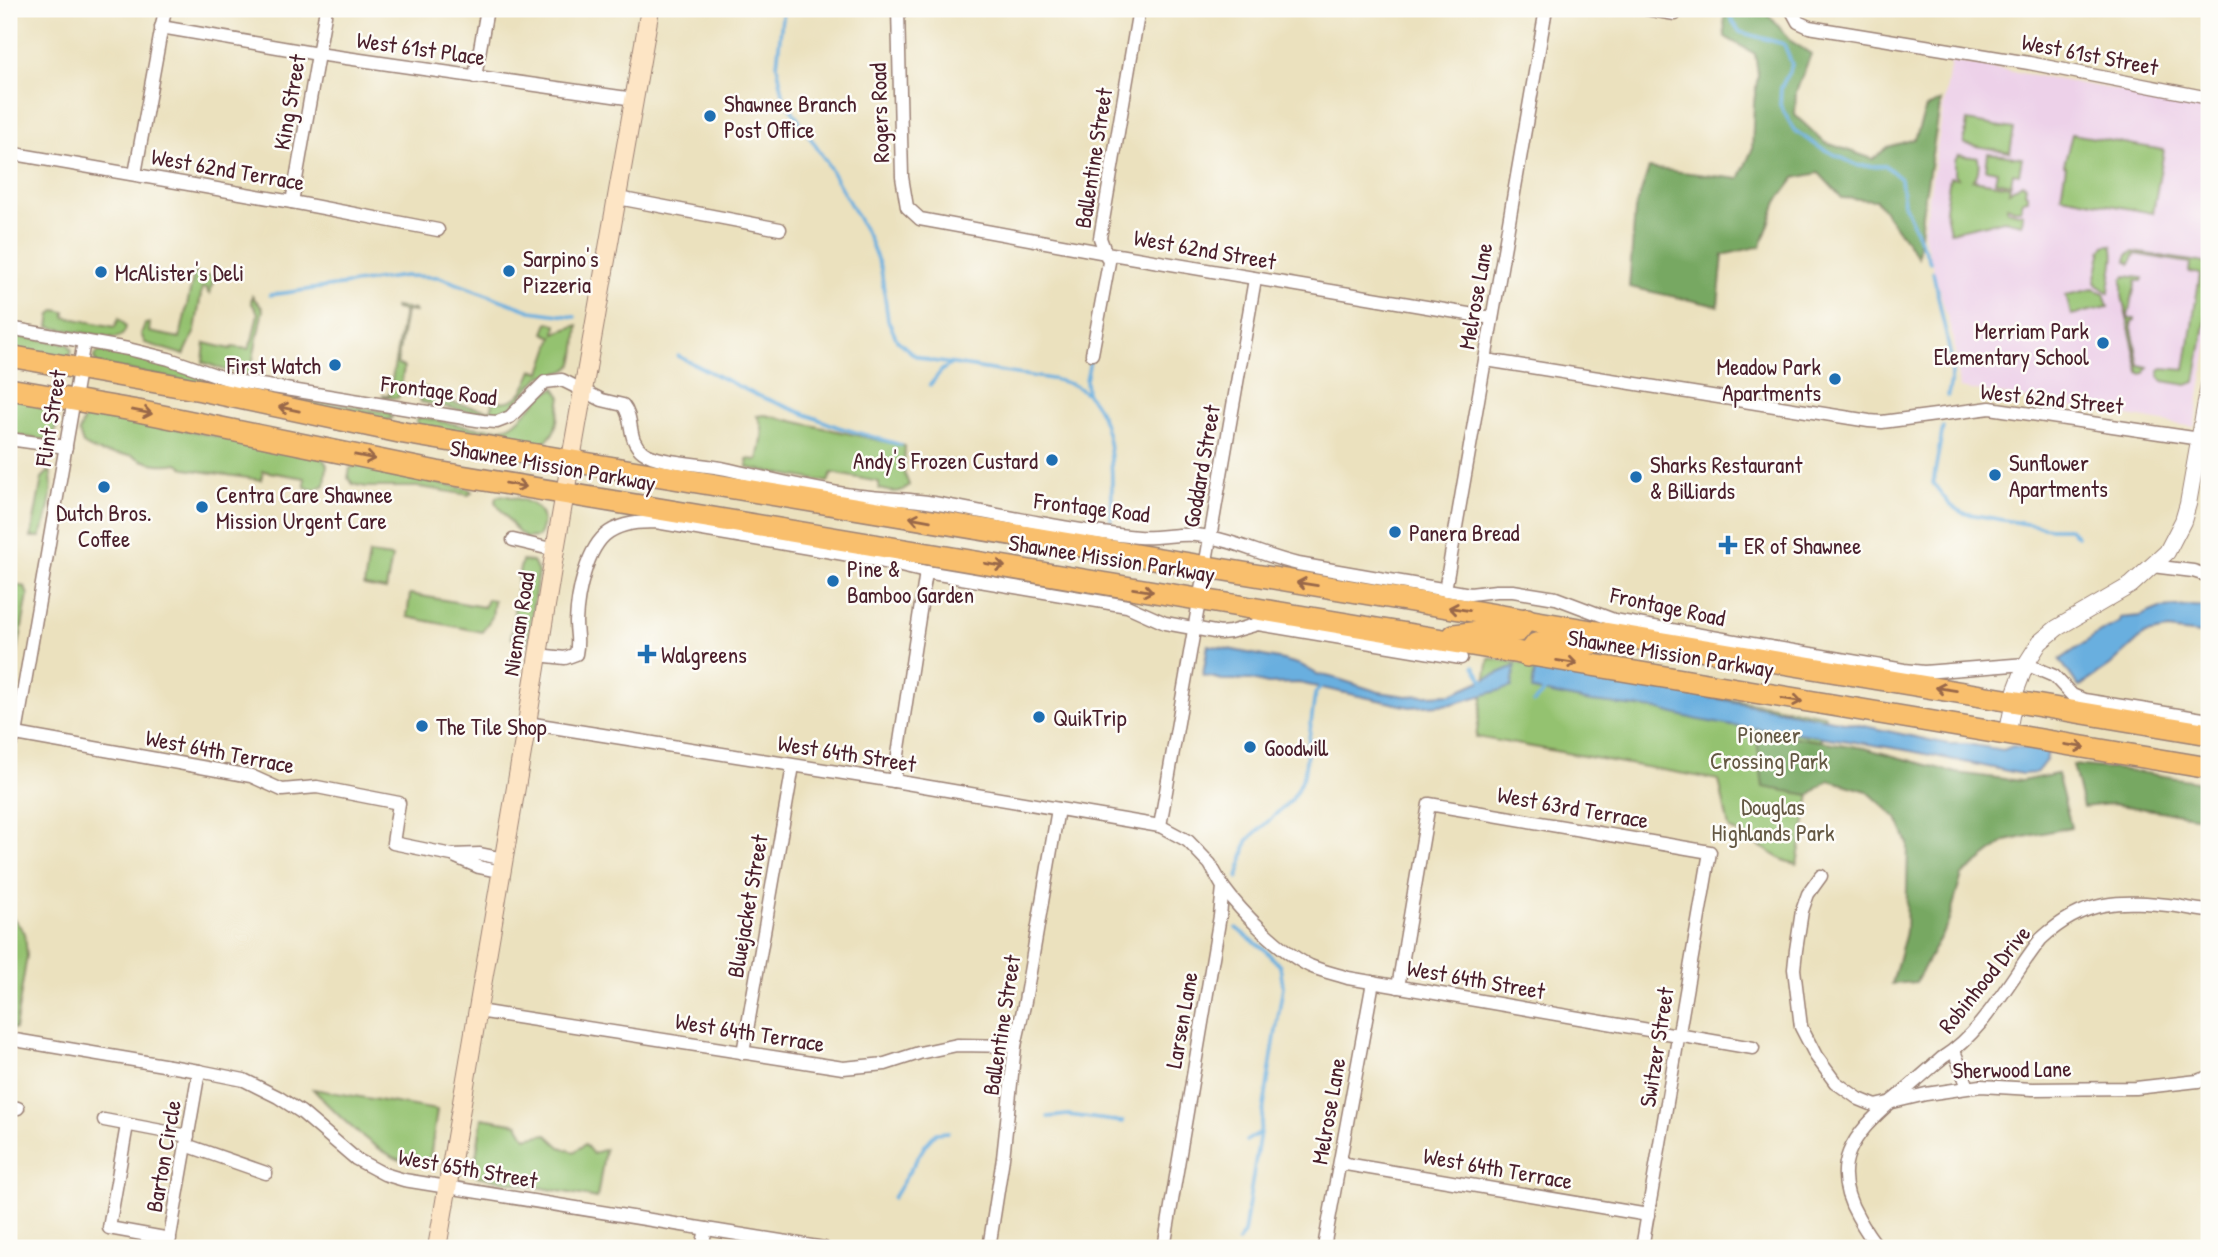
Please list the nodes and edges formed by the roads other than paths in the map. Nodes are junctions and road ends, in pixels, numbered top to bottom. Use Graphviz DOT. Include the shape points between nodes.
graph roads {
  1 [pos="165,9"];
  2 [pos="326,9"];
  3 [pos="487,9"];
  4 [pos="650,9"];
  5 [pos="898,9"];
  6 [pos="1139,9"];
  7 [pos="1546,9"];
  8 [pos="1646,9"];
  9 [pos="1791,9"];
  10 [pos="1675,14"];
  11 [pos="162,27"];
  12 [pos="318,54"];
  13 [pos="475,77"];
  14 [pos="2209,98"];
  15 [pos="634,99"];
  16 [pos="9,153"];
  17 [pos="135,174"];
  18 [pos="618,198"];
  19 [pos="292,202"];
  20 [pos="913,214"];
  21 [pos="780,229"];
  22 [pos="438,230"];
  23 [pos="1106,253"];
  24 [pos="1255,279"];
  25 [pos="1492,318"];
  26 [pos="9,328"];
  27 [pos="84,341"];
  28 [pos="1092,354"];
  29 [pos="9,356"];
  30 [pos="1486,360"];
  31 [pos="80,368"];
  32 [pos="9,389"];
  33 [pos="584,390"];
  34 [pos="2209,391"];
  35 [pos="75,400"];
  36 [pos="408,409"];
  37 [pos="404,433"];
  38 [pos="9,439"];
  39 [pos="2200,439"];
  40 [pos="66,447"];
  41 [pos="571,461"];
  42 [pos="565,493"];
  43 [pos="1210,537"];
  44 [pos="513,540"];
  45 [pos="555,550"];
  46 [pos="2152,566"];
  47 [pos="1204,567"];
  48 [pos="926,572"];
  49 [pos="2209,576"];
  50 [pos="1445,590"];
  51 [pos="1531,594"];
  52 [pos="1199,599"];
  53 [pos="1527,619"];
  54 [pos="1193,628"];
  55 [pos="1428,638"];
  56 [pos="1640,638"];
  57 [pos="1494,650"];
  58 [pos="538,655"];
  59 [pos="1527,656"];
  60 [pos="1461,658"];
  61 [pos="2026,664"];
  62 [pos="2014,700"];
  63 [pos="2209,720"];
  64 [pos="527,723"];
  65 [pos="16,734"];
  66 [pos="2209,734"];
  67 [pos="2007,736"];
  68 [pos="9,747"];
  69 [pos="793,766"];
  70 [pos="2209,768"];
  71 [pos="894,781"];
  72 [pos="1058,809"];
  73 [pos="1160,826"];
  74 [pos="1710,852"];
  75 [pos="503,865"];
  76 [pos="1821,876"];
  77 [pos="1223,887"];
  78 [pos="2208,912"];
  79 [pos="1373,982"];
  80 [pos="1398,986"];
  81 [pos="478,1010"];
  82 [pos="1679,1035"];
  83 [pos="9,1039"];
  84 [pos="1015,1046"];
  85 [pos="1753,1048"];
  86 [pos="1954,1051"];
  87 [pos="743,1053"];
  88 [pos="199,1071"];
  89 [pos="2209,1077"];
  90 [pos="1968,1087"];
  91 [pos="1888,1105"];
  92 [pos="104,1121"];
  93 [pos="127,1125"];
  94 [pos="187,1141"];
  95 [pos="1340,1163"];
  96 [pos="266,1173"];
  97 [pos="448,1188"];
  98 [pos="1648,1215"];
  99 [pos="706,1229"];
  100 [pos="169,1243"];
  101 [pos="1324,1247"];
  102 [pos="438,1248"];
  103 [pos="702,1248"];
  104 [pos="824,1248"];
  105 [pos="989,1248"];
  106 [pos="1164,1248"];
  107 [pos="1642,1248"];
  108 [pos="1880,1248"];
  1 -- 11 [label="street"];
  2 -- 12 [label="street, King Street"];
  3 -- 13 [label="street"];
  4 -- 15 [label="main road, Nieman Road"];
  5 -- 20 [label="street, Rogers Road" via="902,177 905,200"];
  6 -- 23 [label="street, Ballentine Street" via="1100,238"];
  7 -- 25 [label="street, Melrose Lane"];
  8 -- 10 [label="street"];
  9 -- 14 [label="street, West 61st Street" via="1798,22 1809,27"];
  11 -- 12 [label="street, West 61st Place"];
  11 -- 17 [label="street"];
  12 -- 13 [label="street, West 61st Place"];
  12 -- 19 [label="street, King Street"];
  13 -- 15 [label="street, West 61st Place"];
  15 -- 18 [label="main road, Nieman Road"];
  16 -- 17 [label="street, West 62nd Terrace"];
  17 -- 19 [label="street, West 62nd Terrace"];
  18 -- 21 [label="street"];
  18 -- 33 [label="main road, Nieman Road"];
  19 -- 22 [label="street, West 62nd Terrace"];
  20 -- 23 [label="street, West 62nd Street" via="933,223"];
  23 -- 24 [label="street, West 62nd Street"];
  23 -- 28 [label="street, Ballentine Street" via="1110,262"];
  24 -- 25 [label="street, West 62nd Street"];
  24 -- 43 [label="street, Goddard Street"];
  25 -- 30 [label="street, Melrose Lane"];
  26 -- 27 [label="street, Frontage Road"];
  27 -- 31 [label="street, Flint Street"];
  27 -- 36 [label="street, Frontage Road" via="169,359 230,380"];
  29 -- 31 [label="highway, Shawnee Mission Parkway"];
  30 -- 39 [label="street, West 62nd Street" via="1869,421 1990,408"];
  30 -- 50 [label="street, Melrose Lane"];
  31 -- 35 [label="street, Flint Street"];
  37 -- 31 [label="highway, Shawnee Mission Parkway, one-way"];
  32 -- 35 [label="highway, Shawnee Mission Parkway"];
  33 -- 36 [label="street, Frontage Road" via="562,380 545,382 510,417 497,422"];
  33 -- 41 [label="main road, Nieman Road"];
  33 -- 43 [label="street, Frontage Road" via="623,405 631,417 635,444 661,458 844,494 922,501 1087,531 1142,538"];
  34 -- 39 [label="street"];
  35 -- 40 [label="street, Flint Street"];
  35 -- 42 [label="highway, Shawnee Mission Parkway, one-way"];
  36 -- 37 [label="street"];
  37 -- 41 [label="highway, Shawnee Mission Parkway"];
  38 -- 40 [label="street"];
  39 -- 46 [label="street" via="2183,520 2167,552"];
  40 -- 65 [label="street, Flint Street"];
  41 -- 42 [label="main road, Nieman Road"];
  47 -- 41 [label="highway, Shawnee Mission Parkway, one-way"];
  42 -- 45 [label="main road, Nieman Road"];
  42 -- 52 [label="highway, Shawnee Mission Parkway, one-way"];
  43 -- 47 [label="street, Goddard Street"];
  43 -- 50 [label="street, Frontage Road" via="1278,559"];
  44 -- 45 [label="street"];
  45 -- 58 [label="main road, Nieman Road"];
  46 -- 49 [label="street"];
  46 -- 61 [label="street" via="2131,586 2057,628 2040,642"];
  47 -- 52 [label="street, Goddard Street"];
  53 -- 47 [label="highway, Shawnee Mission Parkway, one-way"];
  48 -- 54 [label="street" via="1127,606 1165,623"];
  48 -- 58 [label="street" via="867,558 636,522 608,532 590,557 577,606 576,654 565,658"];
  48 -- 71 [label="street"];
  50 -- 51 [label="street, Frontage Road"];
  51 -- 53 [label="street"];
  51 -- 61 [label="street, Frontage Road" via="1614,620 1904,670"];
  52 -- 54 [label="street, Goddard Street"];
  52 -- 55 [label="highway, Shawnee Mission Parkway"];
  53 -- 55 [label="highway" via="1518,632"];
  53 -- 56 [label="highway, Shawnee Mission Parkway"];
  54 -- 60 [label="street" via="1220,633 1258,624"];
  54 -- 73 [label="street, Goddard Street"];
  55 -- 57 [label="highway, Shawnee Mission Parkway"];
  56 -- 59 [label="highway" via="1536,644"];
  62 -- 56 [label="highway, Shawnee Mission Parkway, one-way"];
  57 -- 59 [label="highway, Shawnee Mission Parkway"];
  57 -- 60 [label="highway"];
  58 -- 64 [label="main road, Nieman Road"];
  59 -- 67 [label="highway, Shawnee Mission Parkway, one-way"];
  61 -- 62 [label="street"];
  61 -- 63 [label="street" via="2054,676 2072,695 2084,700"];
  62 -- 66 [label="highway, Shawnee Mission Parkway"];
  62 -- 67 [label="street"];
  64 -- 69 [label="street, West 64th Street"];
  64 -- 75 [label="main road, Nieman Road"];
  65 -- 68 [label="street, Flint Street"];
  65 -- 75 [label="street, West 64th Terrace" via="251,776 282,790 317,788 399,803 393,843 452,855 480,854"];
  67 -- 70 [label="highway, Shawnee Mission Parkway, one-way"];
  69 -- 71 [label="street, West 64th Street"];
  69 -- 87 [label="street, Bluejacket Street"];
  71 -- 72 [label="street, West 64th Street"];
  72 -- 73 [label="street, West 64th Street"];
  72 -- 84 [label="street, Ballentine Street"];
  73 -- 77 [label="street" via="1198,850"];
  74 -- 80 [label="street, West 63rd Terrace" via="1429,804"];
  74 -- 82 [label="street, Switzer Street"];
  75 -- 81 [label="main road, Nieman Road"];
  76 -- 91 [label="street, Sherwood Lane" via="1802,911 1796,950 1801,1027 1835,1082 1859,1100"];
  77 -- 79 [label="street, West 64th Street" via="1296,958 1323,971"];
  77 -- 106 [label="street, Larsen Lane"];
  78 -- 86 [label="street, Robinhood Drive" via="2133,901 2075,913 2041,939"];
  79 -- 80 [label="street, West 64th Street"];
  79 -- 95 [label="street, Melrose Lane"];
  80 -- 82 [label="street, West 64th Street"];
  81 -- 87 [label="street, West 64th Terrace"];
  81 -- 97 [label="main road, Nieman Road"];
  82 -- 85 [label="street, West 64th Street"];
  82 -- 98 [label="street, Switzer Street"];
  83 -- 88 [label="street, West 65th Street"];
  84 -- 87 [label="street, West 64th Terrace" via="957,1045 885,1064 843,1068"];
  84 -- 105 [label="street, Ballentine Street"];
  86 -- 90 [label="street"];
  86 -- 91 [label="street, Robinhood Drive"];
  88 -- 94 [label="street, Barton Circle"];
  88 -- 97 [label="street, West 65th Street" via="244,1080 278,1097 356,1159 384,1174"];
  89 -- 90 [label="street, Sherwood Lane" via="2136,1088"];
  90 -- 91 [label="street, Sherwood Lane"];
  91 -- 108 [label="street, Robinhood Drive" via="1855,1138 1844,1167 1849,1202"];
  92 -- 93 [label="street"];
  93 -- 94 [label="street"];
  93 -- 100 [label="street" via="109,1228"];
  94 -- 96 [label="street"];
  94 -- 100 [label="street, Barton Circle"];
  95 -- 98 [label="street, West 64th Terrace"];
  95 -- 101 [label="street, Melrose Lane"];
  97 -- 99 [label="street, West 65th Street"];
  97 -- 102 [label="main road, Nieman Road"];
  98 -- 107 [label="street, Switzer Street"];
  99 -- 103 [label="street"];
  99 -- 104 [label="street, West 65th Street"];
}
